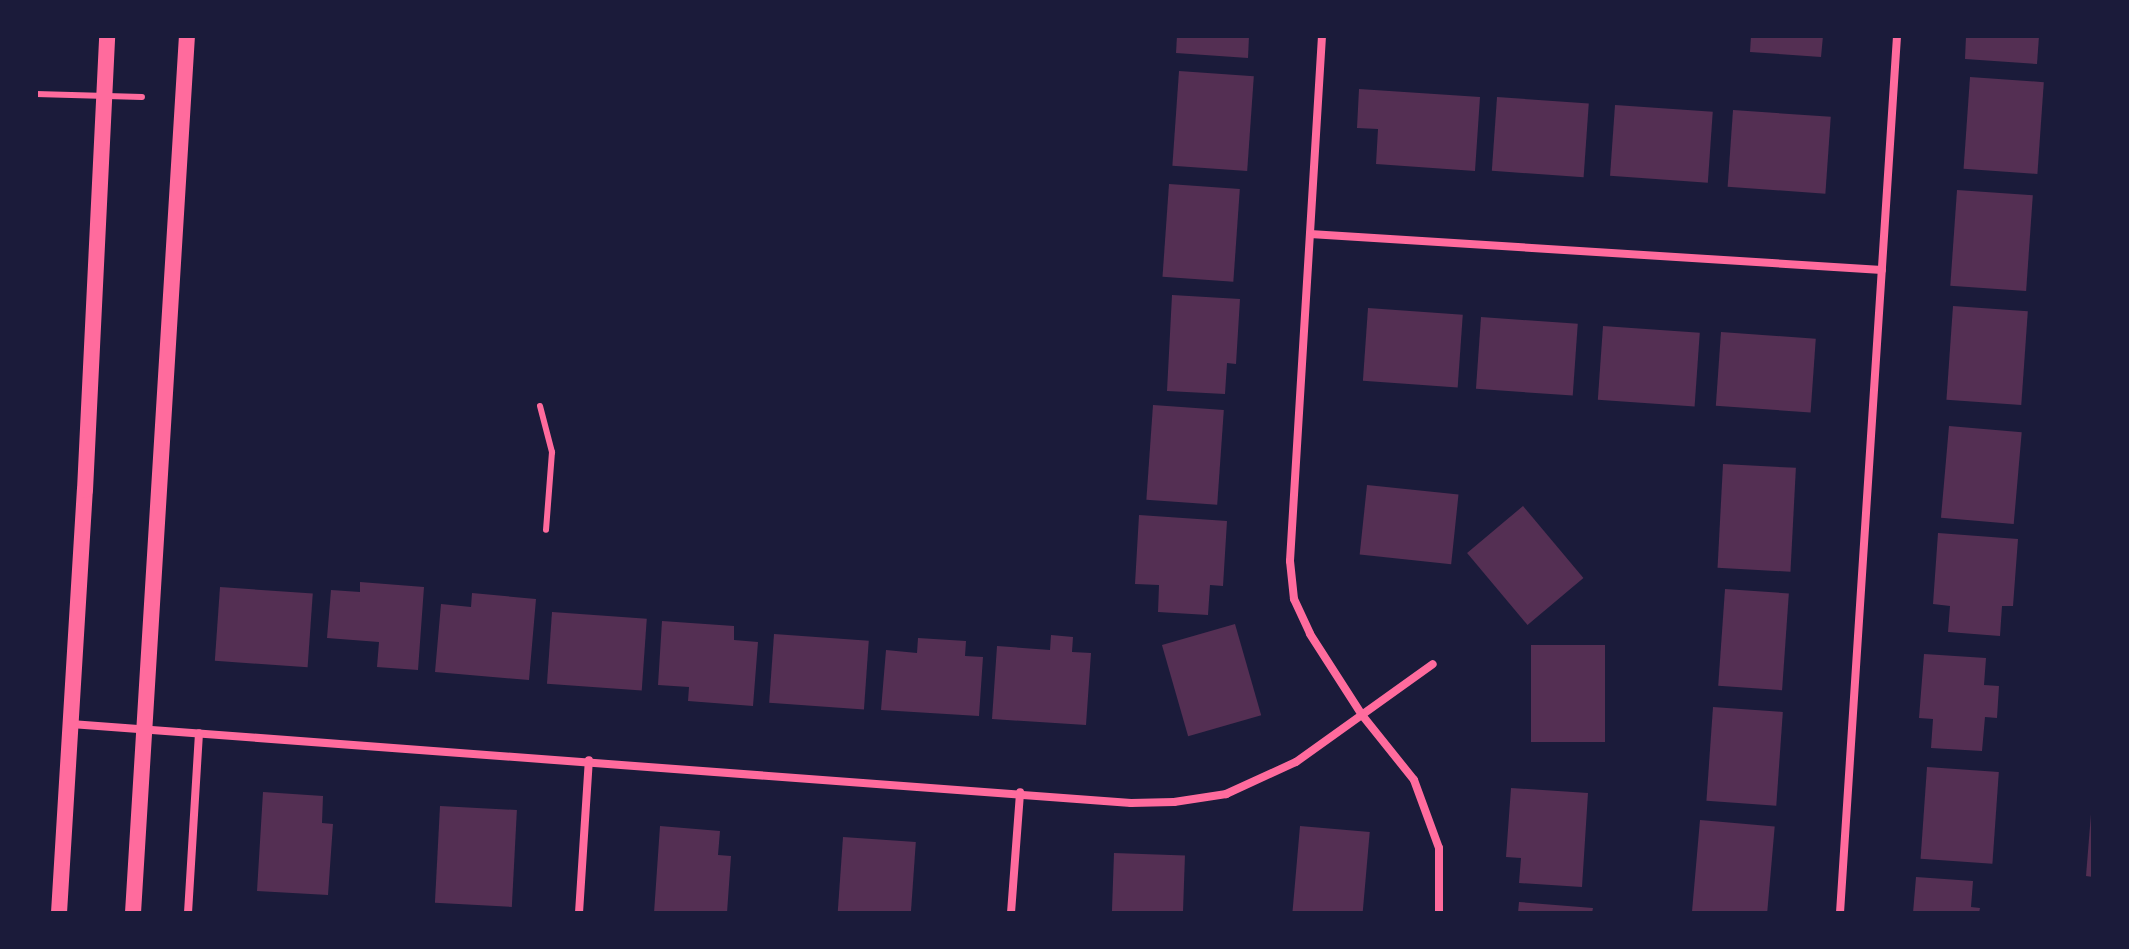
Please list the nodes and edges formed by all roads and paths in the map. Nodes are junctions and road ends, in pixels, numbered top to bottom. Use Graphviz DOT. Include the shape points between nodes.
graph roads {
  1 [pos="107,36"];
  2 [pos="187,36"];
  3 [pos="1322,36"];
  4 [pos="1897,36"];
  5 [pos="36,94"];
  6 [pos="104,97"];
  7 [pos="142,97"];
  8 [pos="1310,234"];
  9 [pos="1882,270"];
  10 [pos="540,406"];
  11 [pos="546,530"];
  12 [pos="1433,664"];
  13 [pos="1362,715"];
  14 [pos="70,724"];
  15 [pos="144,729"];
  16 [pos="199,733"];
  17 [pos="589,760"];
  18 [pos="1020,792"];
  19 [pos="59,913"];
  20 [pos="133,913"];
  21 [pos="188,913"];
  22 [pos="579,913"];
  23 [pos="1011,913"];
  24 [pos="1439,913"];
  25 [pos="1840,913"];
  1 -- 6 [label="main road"];
  2 -- 15 [label="main road"];
  3 -- 8 [label="street"];
  4 -- 9 [label="street"];
  5 -- 6 [label="lane"];
  6 -- 7 [label="lane"];
  6 -- 14 [label="main road"];
  8 -- 9 [label="street"];
  8 -- 13 [label="street" via="1290,561 1294,599"];
  9 -- 25 [label="street"];
  10 -- 11 [label="lane" via="552,452"];
  12 -- 13 [label="street"];
  13 -- 18 [label="street" via="1296,762 1226,794 1131,803"];
  13 -- 24 [label="street" via="1414,780 1431,816 1439,848"];
  14 -- 15 [label="street"];
  14 -- 19 [label="main road"];
  15 -- 16 [label="street"];
  15 -- 20 [label="main road"];
  16 -- 17 [label="street"];
  16 -- 21 [label="street"];
  17 -- 18 [label="street"];
  17 -- 22 [label="street"];
  18 -- 23 [label="street"];
}
